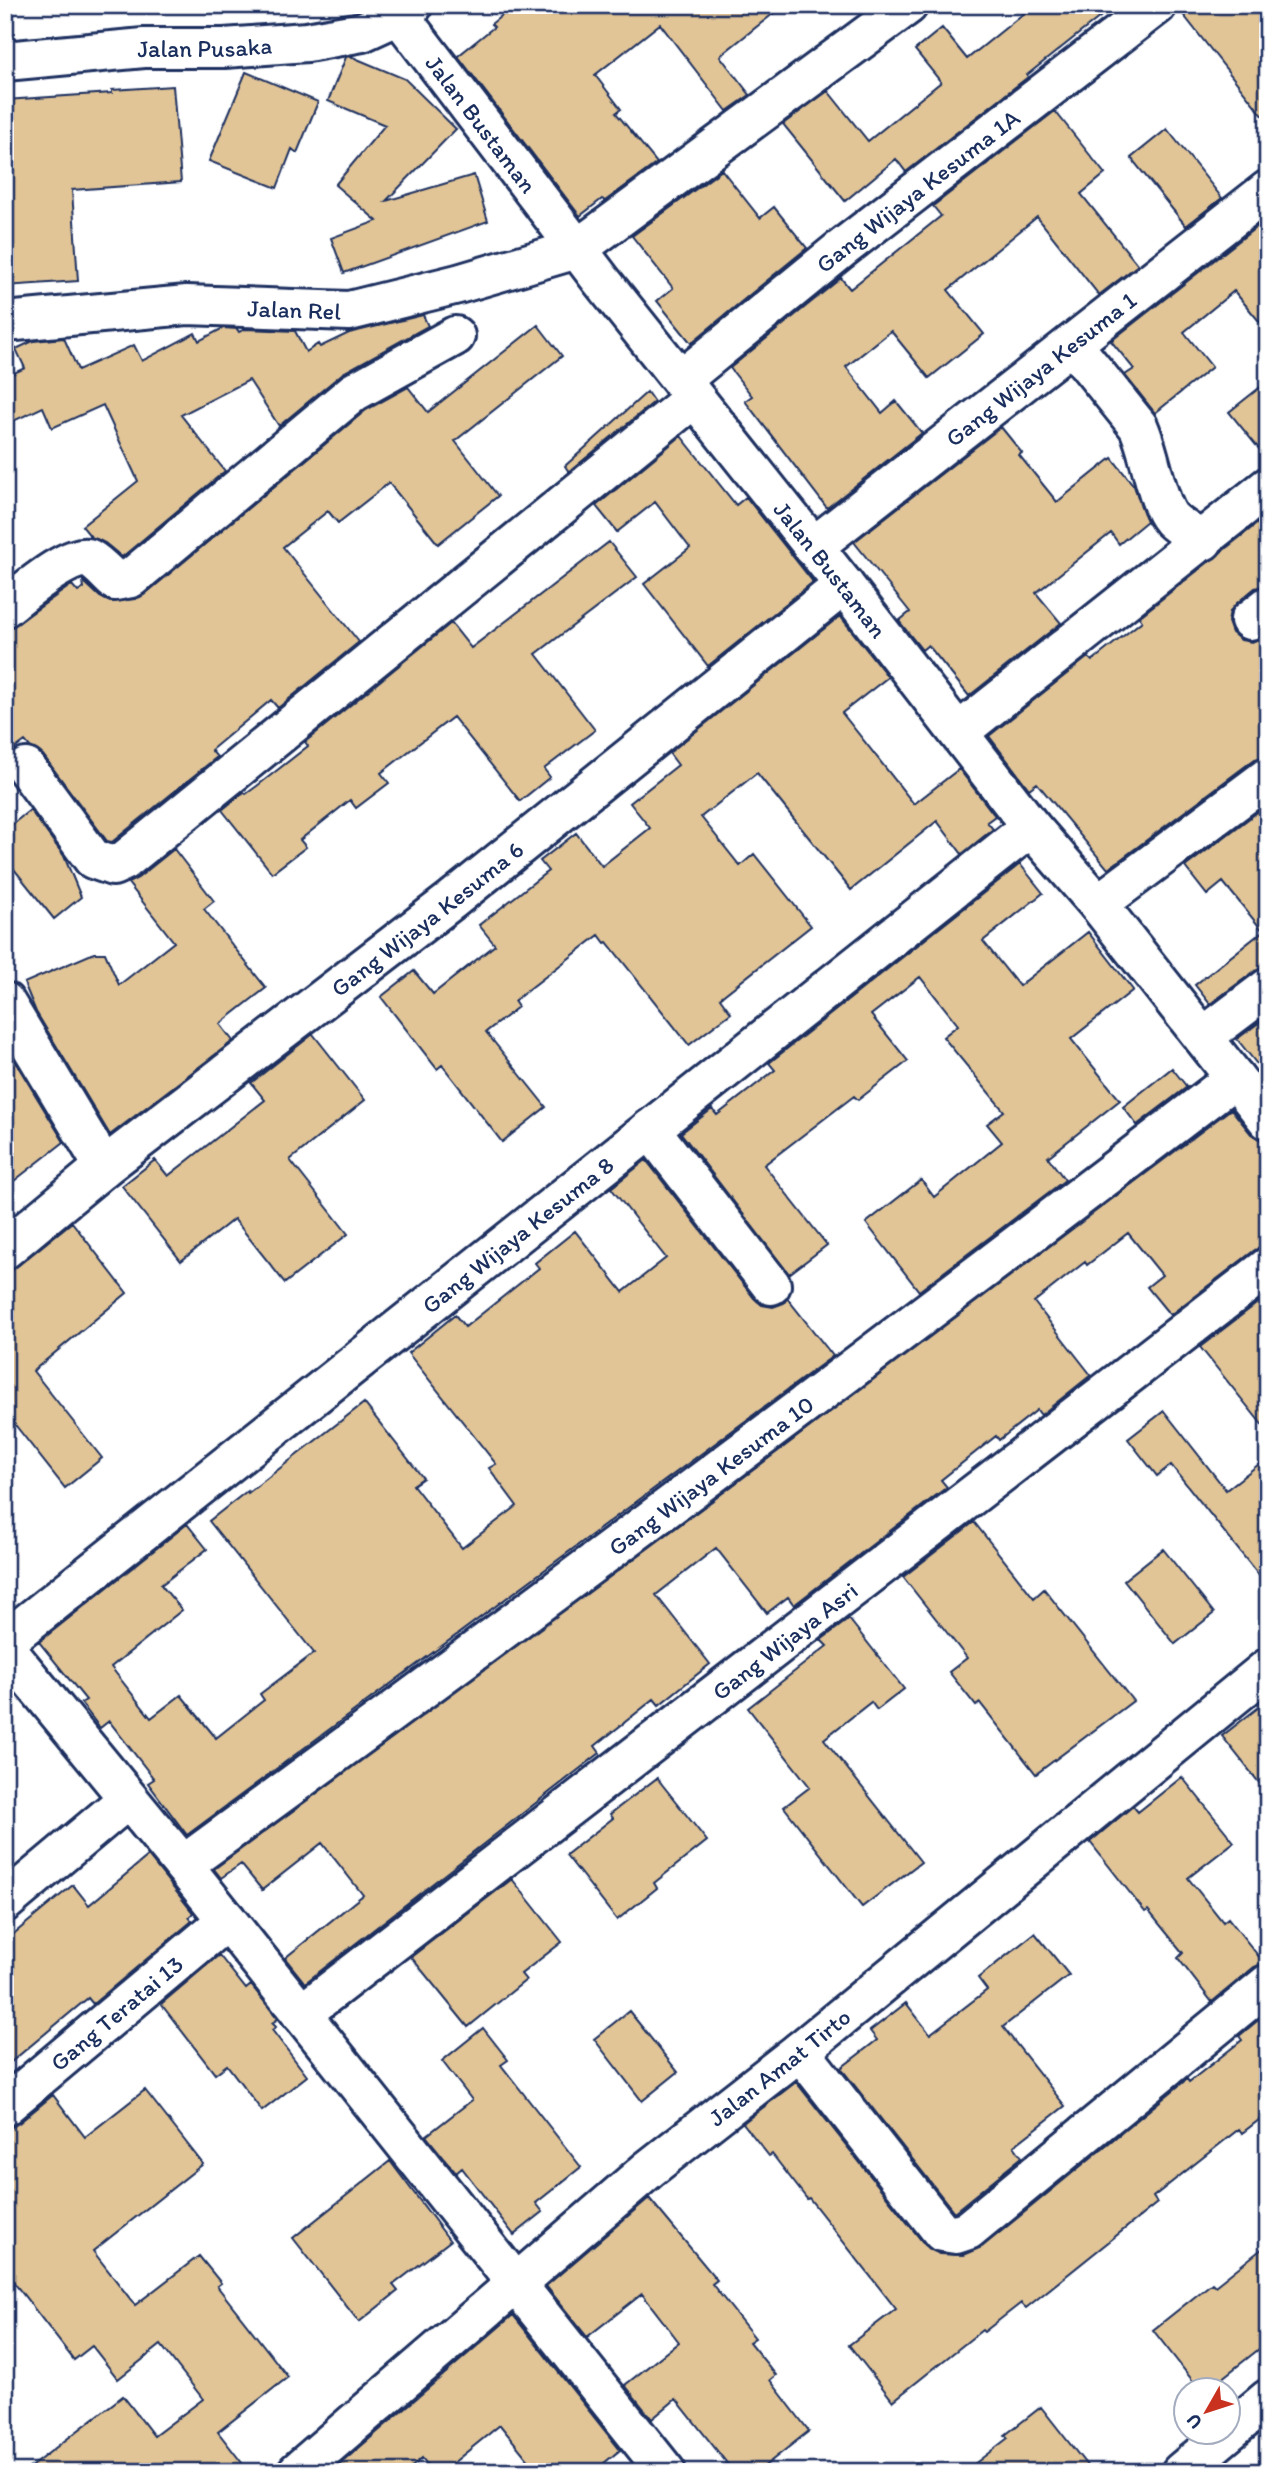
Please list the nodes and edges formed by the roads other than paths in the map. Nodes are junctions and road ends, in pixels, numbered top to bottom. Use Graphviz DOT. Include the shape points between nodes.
graph roads {
  1 [pos="908,5"];
  2 [pos="1157,5"];
  3 [pos="401,9"];
  4 [pos="5,61"];
  5 [pos="1268,190"];
  6 [pos="577,249"];
  7 [pos="5,322"];
  8 [pos="455,336"];
  9 [pos="1072,344"];
  10 [pos="687,389"];
  11 [pos="1268,487"];
  12 [pos="1203,541"];
  13 [pos="813,547"];
  14 [pos="844,584"];
  15 [pos="5,607"];
  16 [pos="959,732"];
  17 [pos="26,768"];
  18 [pos="1268,777"];
  19 [pos="1031,827"];
  20 [pos="1098,904"];
  21 [pos="1268,988"];
  22 [pos="5,1002"];
  23 [pos="1203,1037"];
  24 [pos="1235,1078"];
  25 [pos="1268,1120"];
  26 [pos="650,1129"];
  27 [pos="104,1167"];
  28 [pos="5,1249"];
  29 [pos="1268,1267"];
  30 [pos="771,1285"];
  31 [pos="5,1641"];
  32 [pos="5,1648"];
  33 [pos="1268,1668"];
  34 [pos="128,1799"];
  35 [pos="183,1865"];
  36 [pos="5,1902"];
  37 [pos="227,1920"];
  38 [pos="1268,1984"];
  39 [pos="301,2014"];
  40 [pos="800,2051"];
  41 [pos="5,2106"];
  42 [pos="515,2284"];
  43 [pos="1268,2399"];
  44 [pos="297,2472"];
  45 [pos="666,2472"];
  46 [pos="1181,2472"];
  1 -- 6 [label="street"];
  2 -- 10 [label="street, Gang Wijaya Kesuma 1A" via="840,250"];
  3 -- 4 [label="street, Jalan Pusaka" via="362,32 306,42 144,48"];
  3 -- 6 [label="street, Jalan Bustaman"];
  5 -- 9 [label="street, Gang Wijaya Kesuma 1"];
  6 -- 7 [label="street, Jalan Rel" via="349,312 187,305"];
  6 -- 10 [label="street, Jalan Bustaman"];
  8 -- 15 [label="street" via="354,392 131,578 115,581 80,557"];
  9 -- 12 [label="street" via="1138,426 1164,509"];
  9 -- 13 [label="street, Gang Wijaya Kesuma 1"];
  10 -- 13 [label="street, Jalan Bustaman"];
  10 -- 17 [label="street, Gang Wijaya Kesuma 1A" via="124,861 113,866 93,859"];
  11 -- 12 [label="street"];
  12 -- 16 [label="street"];
  13 -- 14 [label="street, Jalan Bustaman"];
  14 -- 16 [label="street, Jalan Bustaman"];
  14 -- 27 [label="street, Gang Wijaya Kesuma 6" via="452,900"];
  16 -- 19 [label="street, Jalan Bustaman"];
  18 -- 20 [label="street"];
  19 -- 20 [label="street, Jalan Bustaman"];
  19 -- 26 [label="street, Gang Wijaya Kesuma 8"];
  20 -- 23 [label="street, Jalan Bustaman"];
  21 -- 23 [label="street"];
  22 -- 27 [label="street"];
  23 -- 24 [label="street, Jalan Bustaman"];
  24 -- 25 [label="street, Jalan Bustaman"];
  24 -- 35 [label="street, Gang Wijaya Kesuma 10" via="874,1355"];
  26 -- 30 [label="street"];
  26 -- 31 [label="street, Gang Wijaya Kesuma 8"];
  27 -- 28 [label="street, Gang Wijaya Kesuma 6"];
  29 -- 39 [label="street, Gang Wijaya Asri"];
  32 -- 34 [label="street"];
  33 -- 40 [label="street, Jalan Amat Tirto"];
  34 -- 35 [label="street"];
  34 -- 36 [label="street"];
  35 -- 37 [label="street"];
  37 -- 39 [label="street"];
  37 -- 41 [label="street, Gang Teratai 13"];
  38 -- 40 [label="street" via="968,2230 956,2234 942,2232"];
  39 -- 42 [label="street"];
  40 -- 42 [label="street, Jalan Amat Tirto" via="649,2169"];
  42 -- 44 [label="street, Jalan Amat Tirto"];
  42 -- 45 [label="street"];
  43 -- 46 [label="street"];
}
